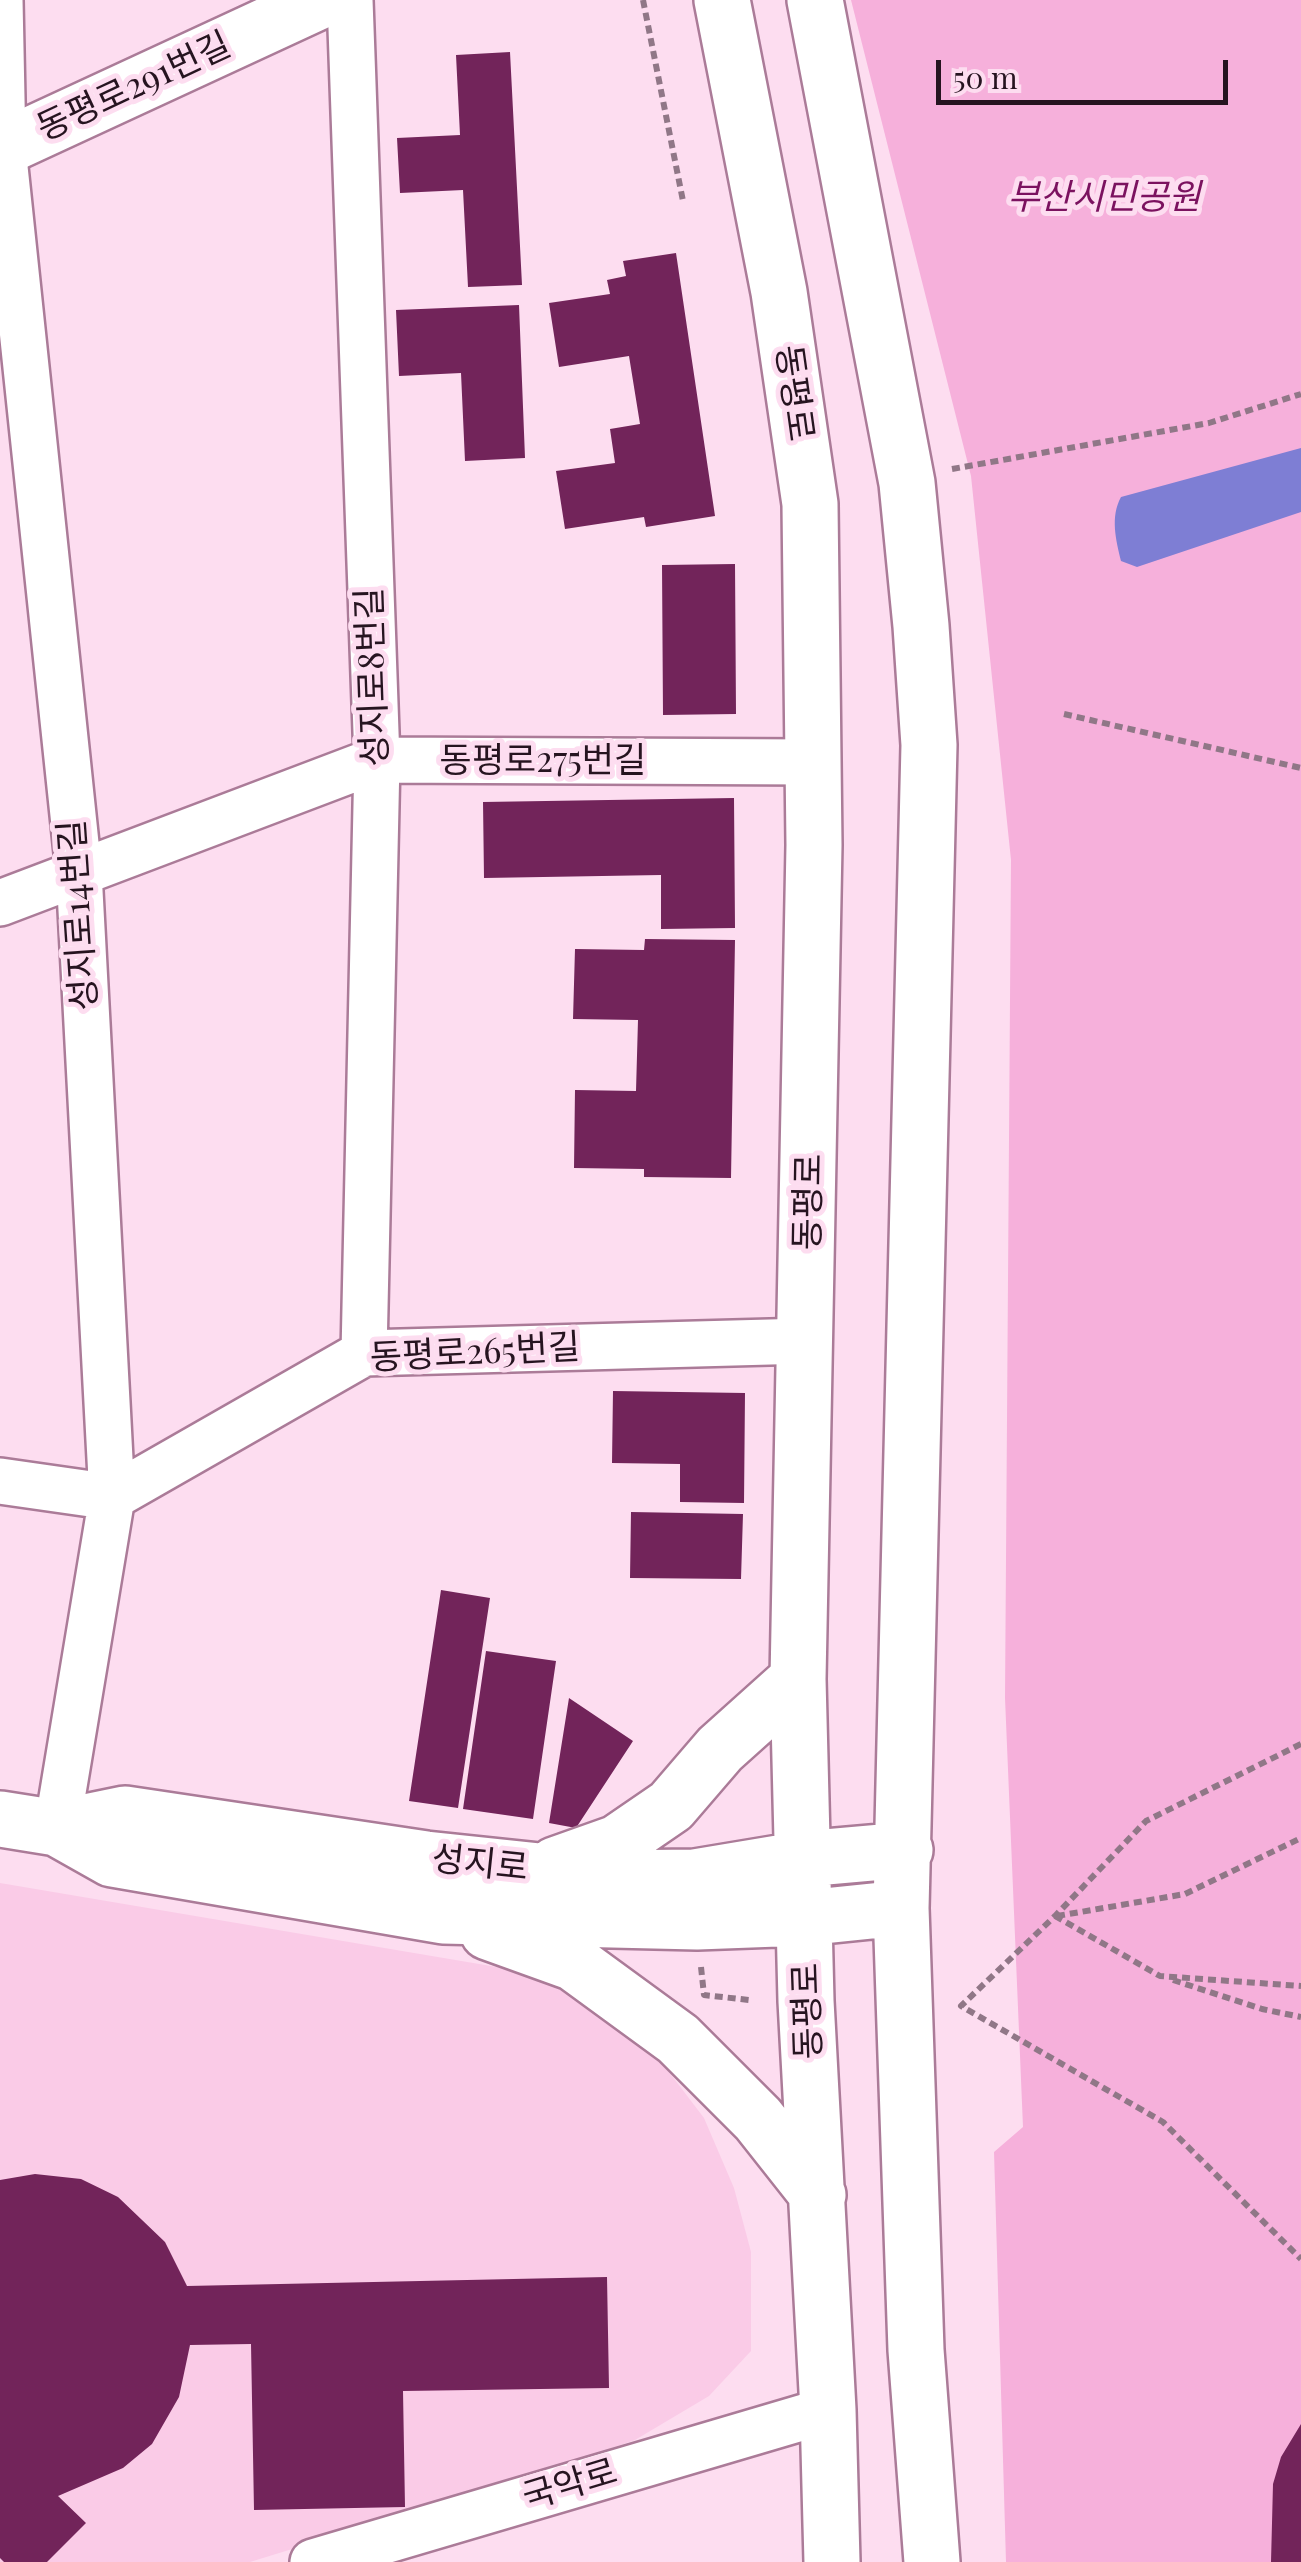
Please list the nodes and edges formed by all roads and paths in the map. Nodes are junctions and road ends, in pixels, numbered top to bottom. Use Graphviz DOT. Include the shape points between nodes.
graph roads {
  1 [pos="0,0"];
  2 [pos="322,0"];
  3 [pos="350,0"];
  4 [pos="643,0"];
  5 [pos="722,0"];
  6 [pos="816,0"];
  7 [pos="1,148"];
  8 [pos="683,201"];
  9 [pos="1301,394"];
  10 [pos="950,469"];
  11 [pos="1064,714"];
  12 [pos="377,760"];
  13 [pos="812,762"];
  14 [pos="1301,768"];
  15 [pos="79,872"];
  16 [pos="0,903"];
  17 [pos="807,1341"];
  18 [pos="364,1353"];
  19 [pos="0,1481"];
  20 [pos="112,1497"];
  21 [pos="798,1679"];
  22 [pos="1301,1744"];
  23 [pos="0,1818"];
  24 [pos="57,1828"];
  25 [pos="1301,1838"];
  26 [pos="904,1850"];
  27 [pos="803,1859"];
  28 [pos="541,1870"];
  29 [pos="901,1908"];
  30 [pos="443,1916"];
  31 [pos="1056,1916"];
  32 [pos="804,1918"];
  33 [pos="699,1951"];
  34 [pos="1160,1976"];
  35 [pos="1301,1986"];
  36 [pos="749,2000"];
  37 [pos="1301,2017"];
  38 [pos="818,2195"];
  39 [pos="1301,2258"];
  40 [pos="916,2350"];
  41 [pos="828,2410"];
  42 [pos="312,2562"];
  43 [pos="832,2562"];
  44 [pos="854,2562"];
  45 [pos="913,2562"];
  46 [pos="932,2562"];
  1 -- 7 [label="street, 성지로14번길"];
  2 -- 7 [label="main road, 동평로291번길"];
  3 -- 12 [label="street, 성지로8번길"];
  4 -- 8 [label="path"];
  5 -- 13 [label="main road, 동평로" via="779,292 810,504"];
  6 -- 26 [label="main road" via="906,483 929,745"];
  7 -- 15 [label="street, 성지로14번길"];
  9 -- 10 [label="path" via="1209,423"];
  11 -- 14 [label="path"];
  12 -- 13 [label="street, 동평로275번길"];
  12 -- 15 [label="street, 동평로275번길"];
  12 -- 18 [label="street, 성지로8번길"];
  13 -- 17 [label="main road, 동평로"];
  15 -- 16 [label="street, 동평로275번길"];
  15 -- 20 [label="street, 성지로14번길"];
  17 -- 18 [label="street, 동평로265번길"];
  17 -- 21 [label="main road, 동평로"];
  18 -- 20 [label="street, 동평로265번길"];
  19 -- 20 [label="street"];
  20 -- 24 [label="street, 성지로14번길"];
  21 -- 27 [label="main road, 동평로"];
  21 -- 28 [label="main road" via="720,1749 671,1806 617,1844"];
  22 -- 31 [label="path" via="1146,1821"];
  23 -- 24 [label="main road, 성지로"];
  24 -- 28 [label="main road, 성지로" via="125,1814"];
  24 -- 30 [label="main road, 성지로" via="112,1858"];
  25 -- 31 [label="path" via="1185,1894"];
  26 -- 27 [label="main road, 성지로"];
  26 -- 29 [label="main road"];
  27 -- 28 [label="main road, 성지로" via="695,1877 606,1878"];
  27 -- 32 [label="main road, 동평로"];
  29 -- 32 [label="main road, 성지로"];
  29 -- 40 [label="main road"];
  30 -- 32 [label="main road, 성지로"];
  30 -- 38 [label="main road, 성지로" via="574,1963 678,2039 758,2119"];
  31 -- 34 [label="path"];
  31 -- 39 [label="path" via="962,2006 1162,2122"];
  32 -- 38 [label="main road, 동평로"];
  33 -- 36 [label="path" via="704,1995"];
  34 -- 35 [label="path"];
  34 -- 37 [label="path"];
  38 -- 41 [label="main road, 동평로"];
  40 -- 45 [label="main road"];
  40 -- 46 [label="main road"];
  41 -- 42 [label="street, 국악로"];
  41 -- 43 [label="main road"];
  41 -- 44 [label="main road"];
}
